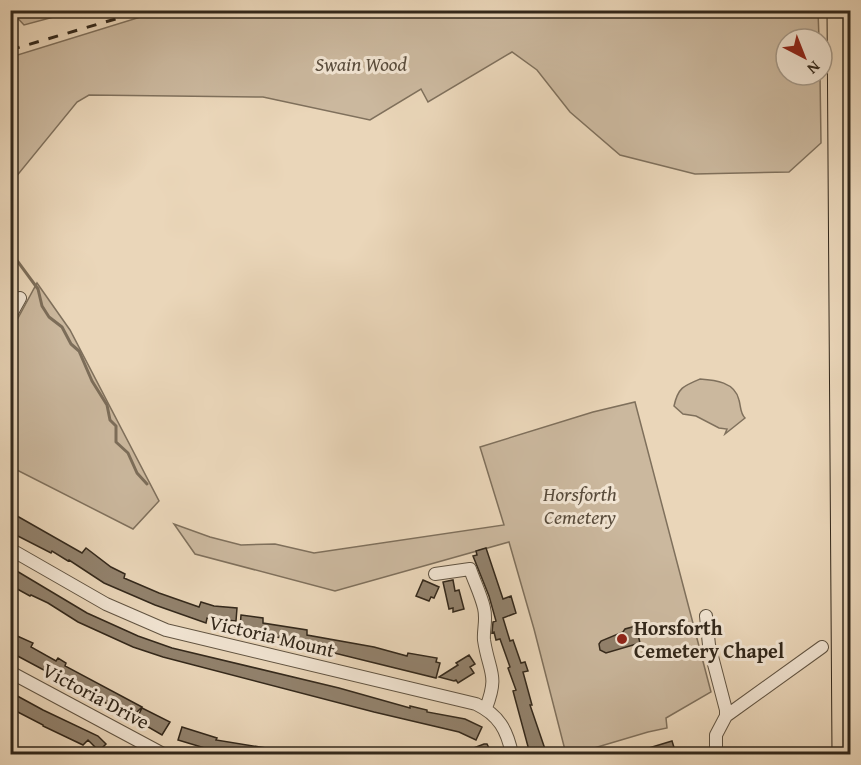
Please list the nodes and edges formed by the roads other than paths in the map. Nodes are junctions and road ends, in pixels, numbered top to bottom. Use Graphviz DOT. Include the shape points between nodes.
graph roads {
  1 [pos="838,10"];
  2 [pos="20,298"];
  3 [pos="10,316"];
  4 [pos="10,549"];
  5 [pos="435,574"];
  6 [pos="706,616"];
  7 [pos="847,646"];
  8 [pos="822,647"];
  9 [pos="10,672"];
  10 [pos="486,708"];
  11 [pos="726,716"];
  12 [pos="163,754"];
  13 [pos="512,754"];
  14 [pos="716,754"];
  15 [pos="843,754"];
  1 -- 7 [label="highway"];
  2 -- 3 [label="street"];
  4 -- 10 [label="street, Victoria Mount" via="106,604 166,630"];
  5 -- 10 [label="street" via="470,569 484,608 483,638 493,679"];
  6 -- 11 [label="street"];
  7 -- 15 [label="highway"];
  8 -- 11 [label="street"];
  9 -- 12 [label="street, Victoria Drive"];
  10 -- 13 [label="street" via="504,728"];
  11 -- 14 [label="street" via="716,735"];
}
